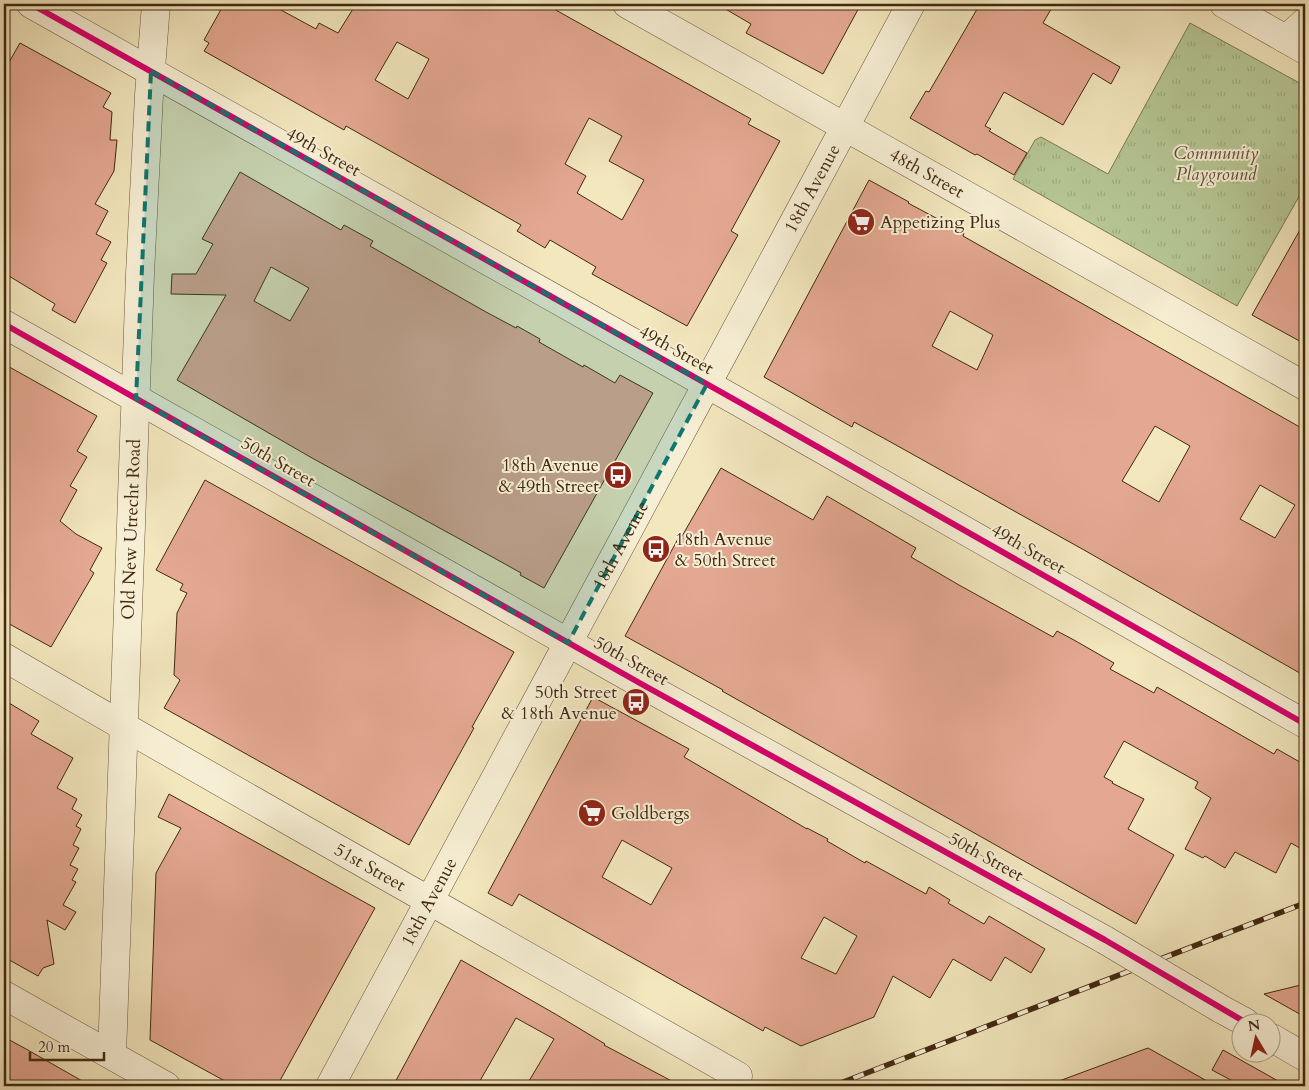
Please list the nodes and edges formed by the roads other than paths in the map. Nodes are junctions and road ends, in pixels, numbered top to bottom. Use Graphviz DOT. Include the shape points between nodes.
graph roads {
  1 [pos="31,4"];
  2 [pos="156,4"];
  3 [pos="627,4"];
  4 [pos="911,4"];
  5 [pos="1224,4"];
  6 [pos="1299,37"];
  7 [pos="151,72"];
  8 [pos="845,127"];
  9 [pos="4,324"];
  10 [pos="707,384"];
  11 [pos="1305,386"];
  12 [pos="136,399"];
  13 [pos="568,643"];
  14 [pos="4,657"];
  15 [pos="1305,724"];
  16 [pos="123,728"];
  17 [pos="430,900"];
  18 [pos="4,995"];
  19 [pos="1232,1015"];
  20 [pos="1282,1044"];
  21 [pos="112,1055"];
  22 [pos="1305,1057"];
  23 [pos="738,1076"];
  24 [pos="166,1086"];
  25 [pos="330,1086"];
  1 -- 7 [label="street, 49th Street"];
  2 -- 7 [label="street, Old New Utrecht Road"];
  3 -- 8 [label="street, 48th Street"];
  4 -- 8 [label="street, 18th Avenue"];
  5 -- 6 [label="street"];
  7 -- 10 [label="street, 49th Street"];
  7 -- 12 [label="street, Old New Utrecht Road"];
  8 -- 10 [label="street, 18th Avenue"];
  8 -- 11 [label="street, 48th Street"];
  9 -- 12 [label="street, 50th Street"];
  10 -- 13 [label="street, 18th Avenue"];
  10 -- 15 [label="street, 49th Street"];
  12 -- 13 [label="street, 50th Street"];
  12 -- 16 [label="street, Old New Utrecht Road"];
  13 -- 17 [label="street, 18th Avenue"];
  13 -- 19 [label="street, 50th Street, bridge" via="1105,940"];
  14 -- 16 [label="street, 51st Street"];
  16 -- 17 [label="street, 51st Street"];
  16 -- 21 [label="street, Old New Utrecht Road"];
  17 -- 23 [label="street, 51st Street"];
  17 -- 25 [label="street, 18th Avenue"];
  18 -- 21 [label="street"];
  20 -- 22 [label="street"];
  21 -- 24 [label="street"];
}
